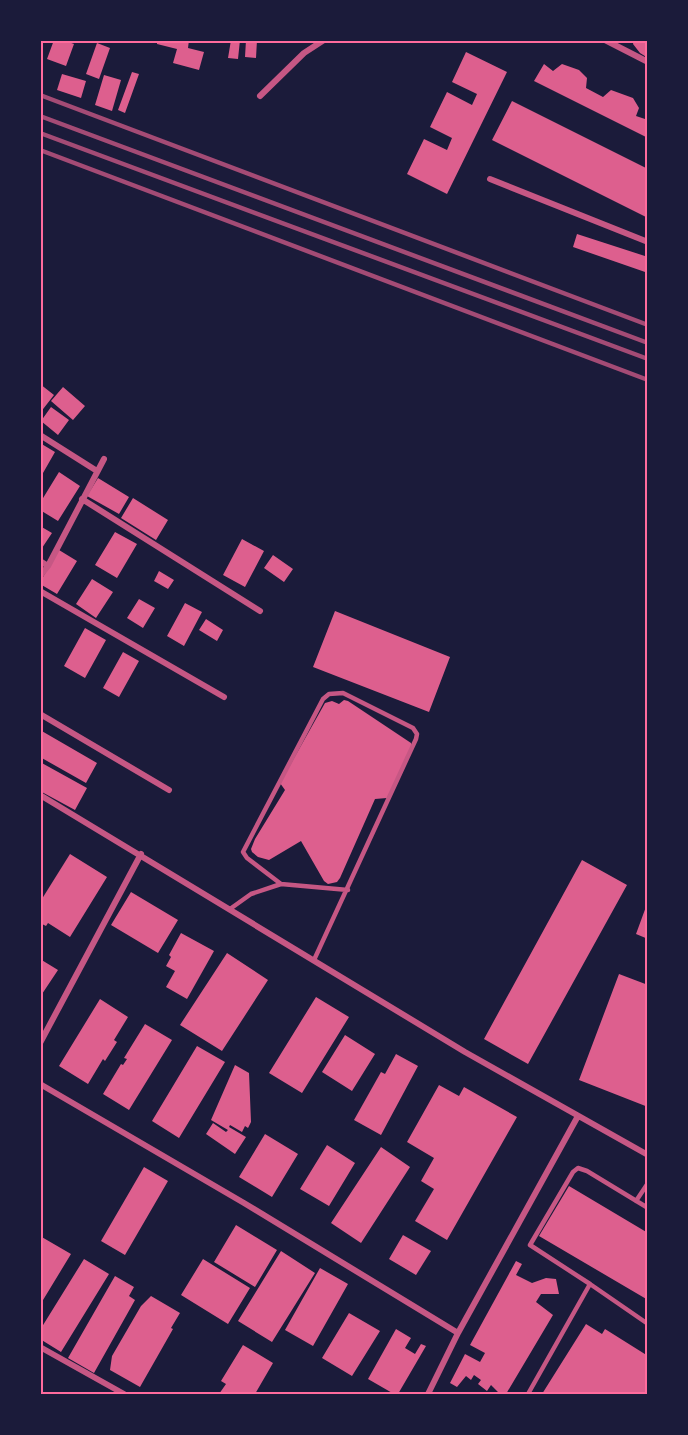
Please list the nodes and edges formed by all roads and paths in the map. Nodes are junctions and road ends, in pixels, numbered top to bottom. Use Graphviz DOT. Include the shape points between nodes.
graph roads {
  1 [pos="324,40"];
  2 [pos="606,40"];
  3 [pos="648,62"];
  4 [pos="260,96"];
  5 [pos="490,179"];
  6 [pos="648,242"];
  7 [pos="40,435"];
  8 [pos="104,459"];
  9 [pos="97,471"];
  10 [pos="82,499"];
  11 [pos="40,561"];
  12 [pos="48,566"];
  13 [pos="40,576"];
  14 [pos="40,591"];
  15 [pos="260,611"];
  16 [pos="224,697"];
  17 [pos="40,714"];
  18 [pos="169,790"];
  19 [pos="40,795"];
  20 [pos="141,854"];
  21 [pos="281,884"];
  22 [pos="348,890"];
  23 [pos="230,909"];
  24 [pos="314,960"];
  25 [pos="40,1043"];
  26 [pos="40,1084"];
  27 [pos="578,1116"];
  28 [pos="648,1155"];
  29 [pos="648,1183"];
  30 [pos="636,1201"];
  31 [pos="648,1208"];
  32 [pos="590,1284"];
  33 [pos="648,1324"];
  34 [pos="458,1333"];
  35 [pos="40,1347"];
  36 [pos="124,1395"];
  37 [pos="428,1395"];
  38 [pos="528,1395"];
  1 -- 4 [label="street" via="304,52"];
  2 -- 3 [label="street"];
  5 -- 6 [label="street"];
  7 -- 9 [label="street"];
  8 -- 9 [label="street"];
  9 -- 10 [label="street"];
  10 -- 12 [label="street"];
  10 -- 15 [label="street"];
  11 -- 12 [label="street"];
  12 -- 13 [label="street"];
  14 -- 16 [label="street"];
  17 -- 18 [label="street"];
  19 -- 20 [label="street"];
  20 -- 23 [label="street"];
  20 -- 25 [label="street"];
  21 -- 22 [label="lane"];
  21 -- 22 [label="lane" via="243,852 323,699 343,693 413,728 417,734"];
  21 -- 23 [label="lane" via="251,894"];
  22 -- 24 [label="lane"];
  23 -- 24 [label="street"];
  24 -- 27 [label="street"];
  26 -- 34 [label="street"];
  27 -- 28 [label="street"];
  27 -- 34 [label="street"];
  29 -- 30 [label="lane"];
  30 -- 31 [label="lane"];
  30 -- 32 [label="lane" via="578,1168 565,1182 530,1245"];
  32 -- 33 [label="lane"];
  32 -- 38 [label="lane"];
  34 -- 37 [label="street"];
  35 -- 36 [label="street"];
}
